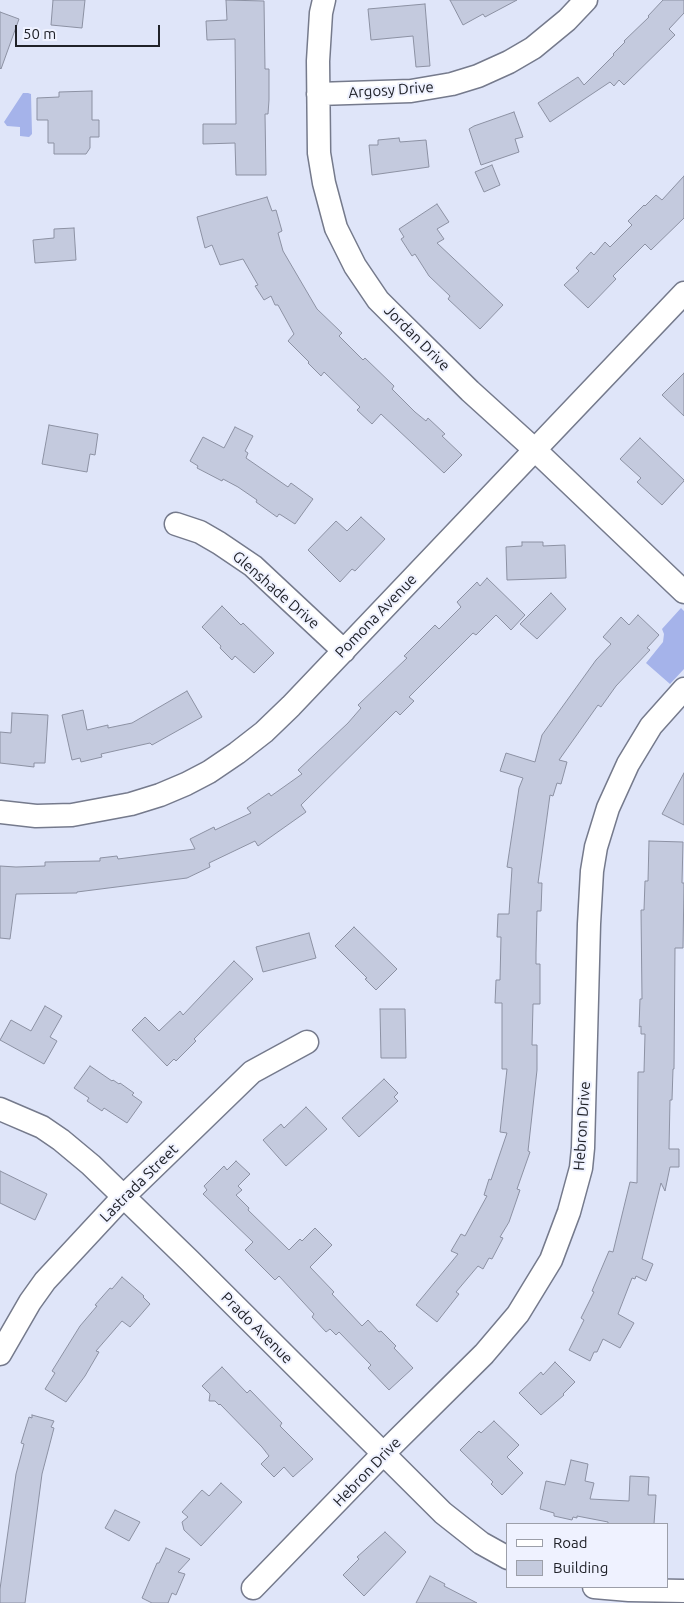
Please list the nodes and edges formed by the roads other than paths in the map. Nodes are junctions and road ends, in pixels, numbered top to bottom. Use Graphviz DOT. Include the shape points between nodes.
graph roads {
  1 [pos="324,0"];
  2 [pos="586,0"];
  3 [pos="318,94"];
  4 [pos="684,293"];
  5 [pos="534,449"];
  6 [pos="176,524"];
  7 [pos="684,592"];
  8 [pos="344,651"];
  9 [pos="684,689"];
  10 [pos="0,812"];
  11 [pos="307,1042"];
  12 [pos="0,1109"];
  13 [pos="124,1196"];
  14 [pos="0,1354"];
  15 [pos="383,1454"];
  16 [pos="507,1557"];
  17 [pos="253,1588"];
  18 [pos="606,1588"];
  19 [pos="684,1591"];
  1 -- 3 [label="street, Jordan Drive"];
  2 -- 3 [label="street, Argosy Drive" via="533,48 478,76 411,91"];
  3 -- 5 [label="street, Jordan Drive" via="319,153 324,184 336,228 355,266 389,312"];
  4 -- 5 [label="street, Pomona Avenue"];
  5 -- 7 [label="street, Jordan Drive"];
  5 -- 8 [label="street, Pomona Avenue"];
  6 -- 8 [label="street, Glenshade Drive" via="200,532 253,566"];
  8 -- 10 [label="street, Pomona Avenue" via="264,732 209,772 186,784 131,804 72,815"];
  9 -- 15 [label="street, Hebron Drive" via="651,726 628,764 608,808 596,847 589,924 583,1148 581,1168 564,1228 551,1260 506,1329"];
  11 -- 13 [label="street, Lastrada Street" via="252,1072"];
  12 -- 13 [label="street, Prado Avenue" via="42,1127 61,1140"];
  13 -- 14 [label="street, Lastrada Street" via="45,1281"];
  13 -- 15 [label="street, Prado Avenue"];
  15 -- 16 [label="street, Prado Avenue" via="465,1532"];
  15 -- 17 [label="street, Hebron Drive"];
  18 -- 19 [label="street"];
}
